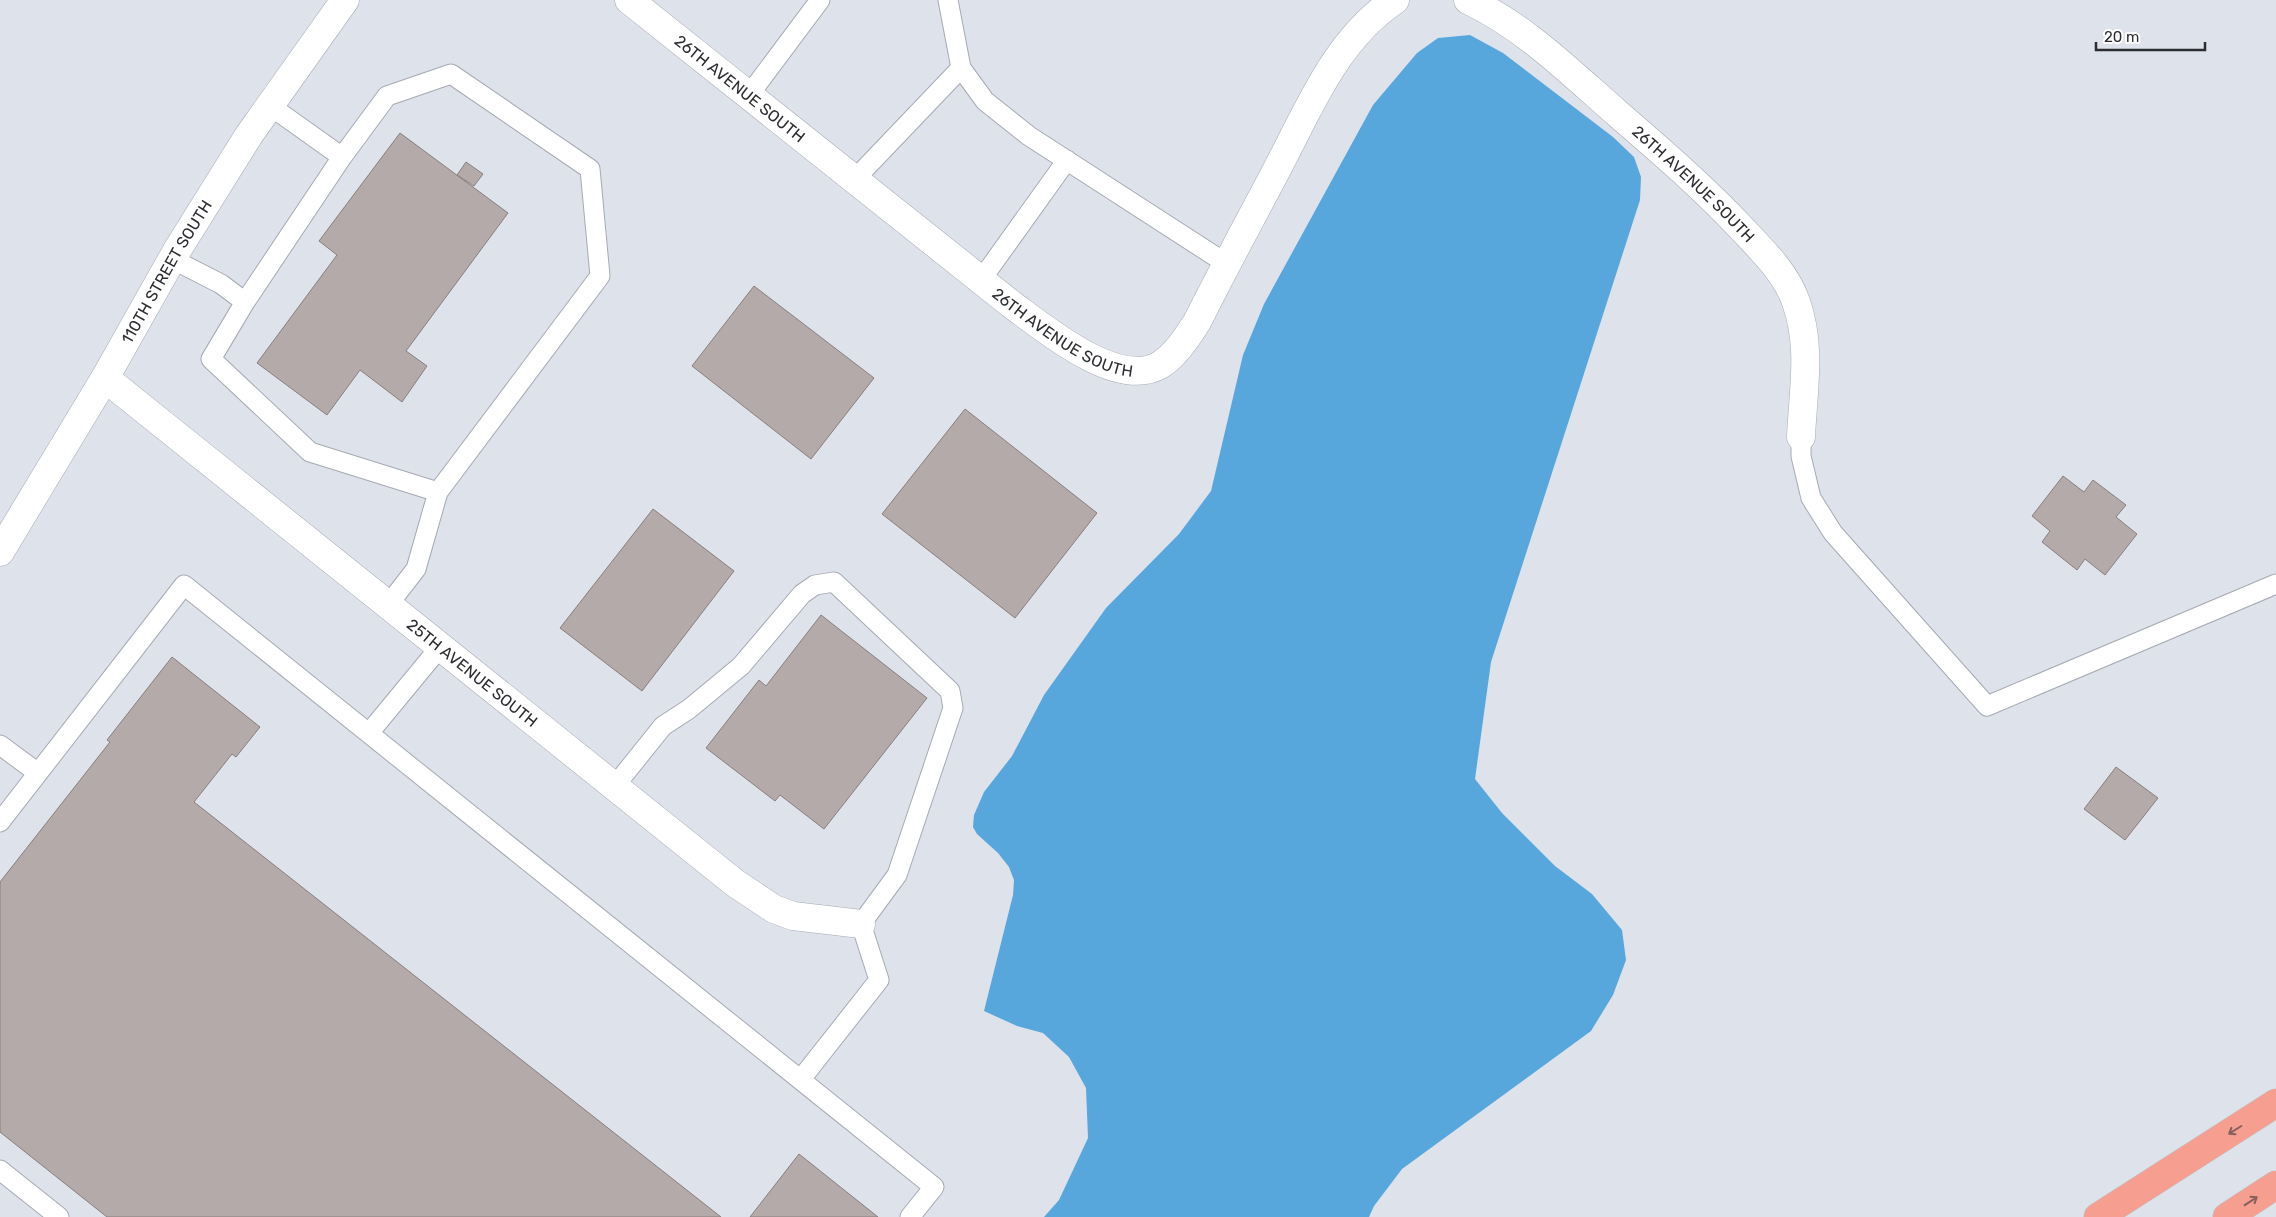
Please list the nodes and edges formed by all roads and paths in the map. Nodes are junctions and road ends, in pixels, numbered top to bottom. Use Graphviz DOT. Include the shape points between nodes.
graph roads {
  1 [pos="345,0"];
  2 [pos="629,0"];
  3 [pos="820,0"];
  4 [pos="948,0"];
  5 [pos="1395,0"];
  6 [pos="1468,0"];
  7 [pos="961,68"];
  8 [pos="749,95"];
  9 [pos="269,105"];
  10 [pos="342,157"];
  11 [pos="1067,160"];
  12 [pos="855,179"];
  13 [pos="172,259"];
  14 [pos="1227,264"];
  15 [pos="981,280"];
  16 [pos="245,302"];
  17 [pos="105,378"];
  18 [pos="1801,437"];
  19 [pos="438,492"];
  20 [pos="0,552"];
  21 [pos="2276,584"];
  22 [pos="388,605"];
  23 [pos="440,646"];
  24 [pos="369,733"];
  25 [pos="0,745"];
  26 [pos="38,773"];
  27 [pos="614,787"];
  28 [pos="0,822"];
  29 [pos="861,924"];
  30 [pos="801,1079"];
  31 [pos="2276,1104"];
  32 [pos="0,1170"];
  33 [pos="2276,1185"];
  34 [pos="59,1217"];
  35 [pos="910,1217"];
  36 [pos="2098,1217"];
  37 [pos="2227,1217"];
  1 -- 9 [label="street, 110TH STREET SOUTH"];
  2 -- 8 [label="street, 26TH AVENUE SOUTH"];
  3 -- 8 [label="lane"];
  4 -- 7 [label="lane"];
  5 -- 14 [label="street, 26TH AVENUE SOUTH" via="1357,32 1329,70"];
  6 -- 18 [label="street, 26TH AVENUE SOUTH" via="1536,44 1662,152 1736,222 1776,268 1796,300 1805,336 1807,355"];
  7 -- 11 [label="lane" via="985,101 1029,136"];
  7 -- 12 [label="lane"];
  8 -- 12 [label="street, 26TH AVENUE SOUTH"];
  9 -- 10 [label="lane"];
  9 -- 13 [label="street, 110TH STREET SOUTH"];
  10 -- 16 [label="lane"];
  10 -- 19 [label="lane" via="387,96 452,74 590,169 600,276"];
  11 -- 14 [label="lane"];
  11 -- 15 [label="lane"];
  12 -- 15 [label="street, 26TH AVENUE SOUTH"];
  13 -- 16 [label="lane" via="221,284"];
  13 -- 17 [label="street, 110TH STREET SOUTH"];
  14 -- 15 [label="street, 26TH AVENUE SOUTH" via="1197,322 1174,354 1160,365 1146,370 1124,370 1082,354"];
  16 -- 19 [label="lane" via="211,359 310,452"];
  17 -- 20 [label="street, 110TH STREET SOUTH"];
  17 -- 22 [label="street, 25TH AVENUE SOUTH"];
  18 -- 21 [label="lane" via="1801,456 1811,498 1833,533 1987,706"];
  19 -- 22 [label="lane" via="416,569"];
  22 -- 23 [label="street, 25TH AVENUE SOUTH"];
  23 -- 24 [label="lane"];
  23 -- 27 [label="street, 25TH AVENUE SOUTH"];
  24 -- 26 [label="lane" via="184,585"];
  24 -- 30 [label="lane"];
  25 -- 26 [label="lane"];
  26 -- 28 [label="lane"];
  27 -- 29 [label="street, 25TH AVENUE SOUTH" via="735,883 774,909 808,919"];
  27 -- 29 [label="lane" via="663,726 741,666 802,594 815,585 834,582 950,691 953,708 897,875"];
  29 -- 30 [label="lane" via="879,980"];
  30 -- 35 [label="lane" via="934,1187"];
  31 -- 36 [label="highway, one-way"];
  32 -- 34 [label="lane"];
  37 -- 33 [label="highway, one-way"];
}
